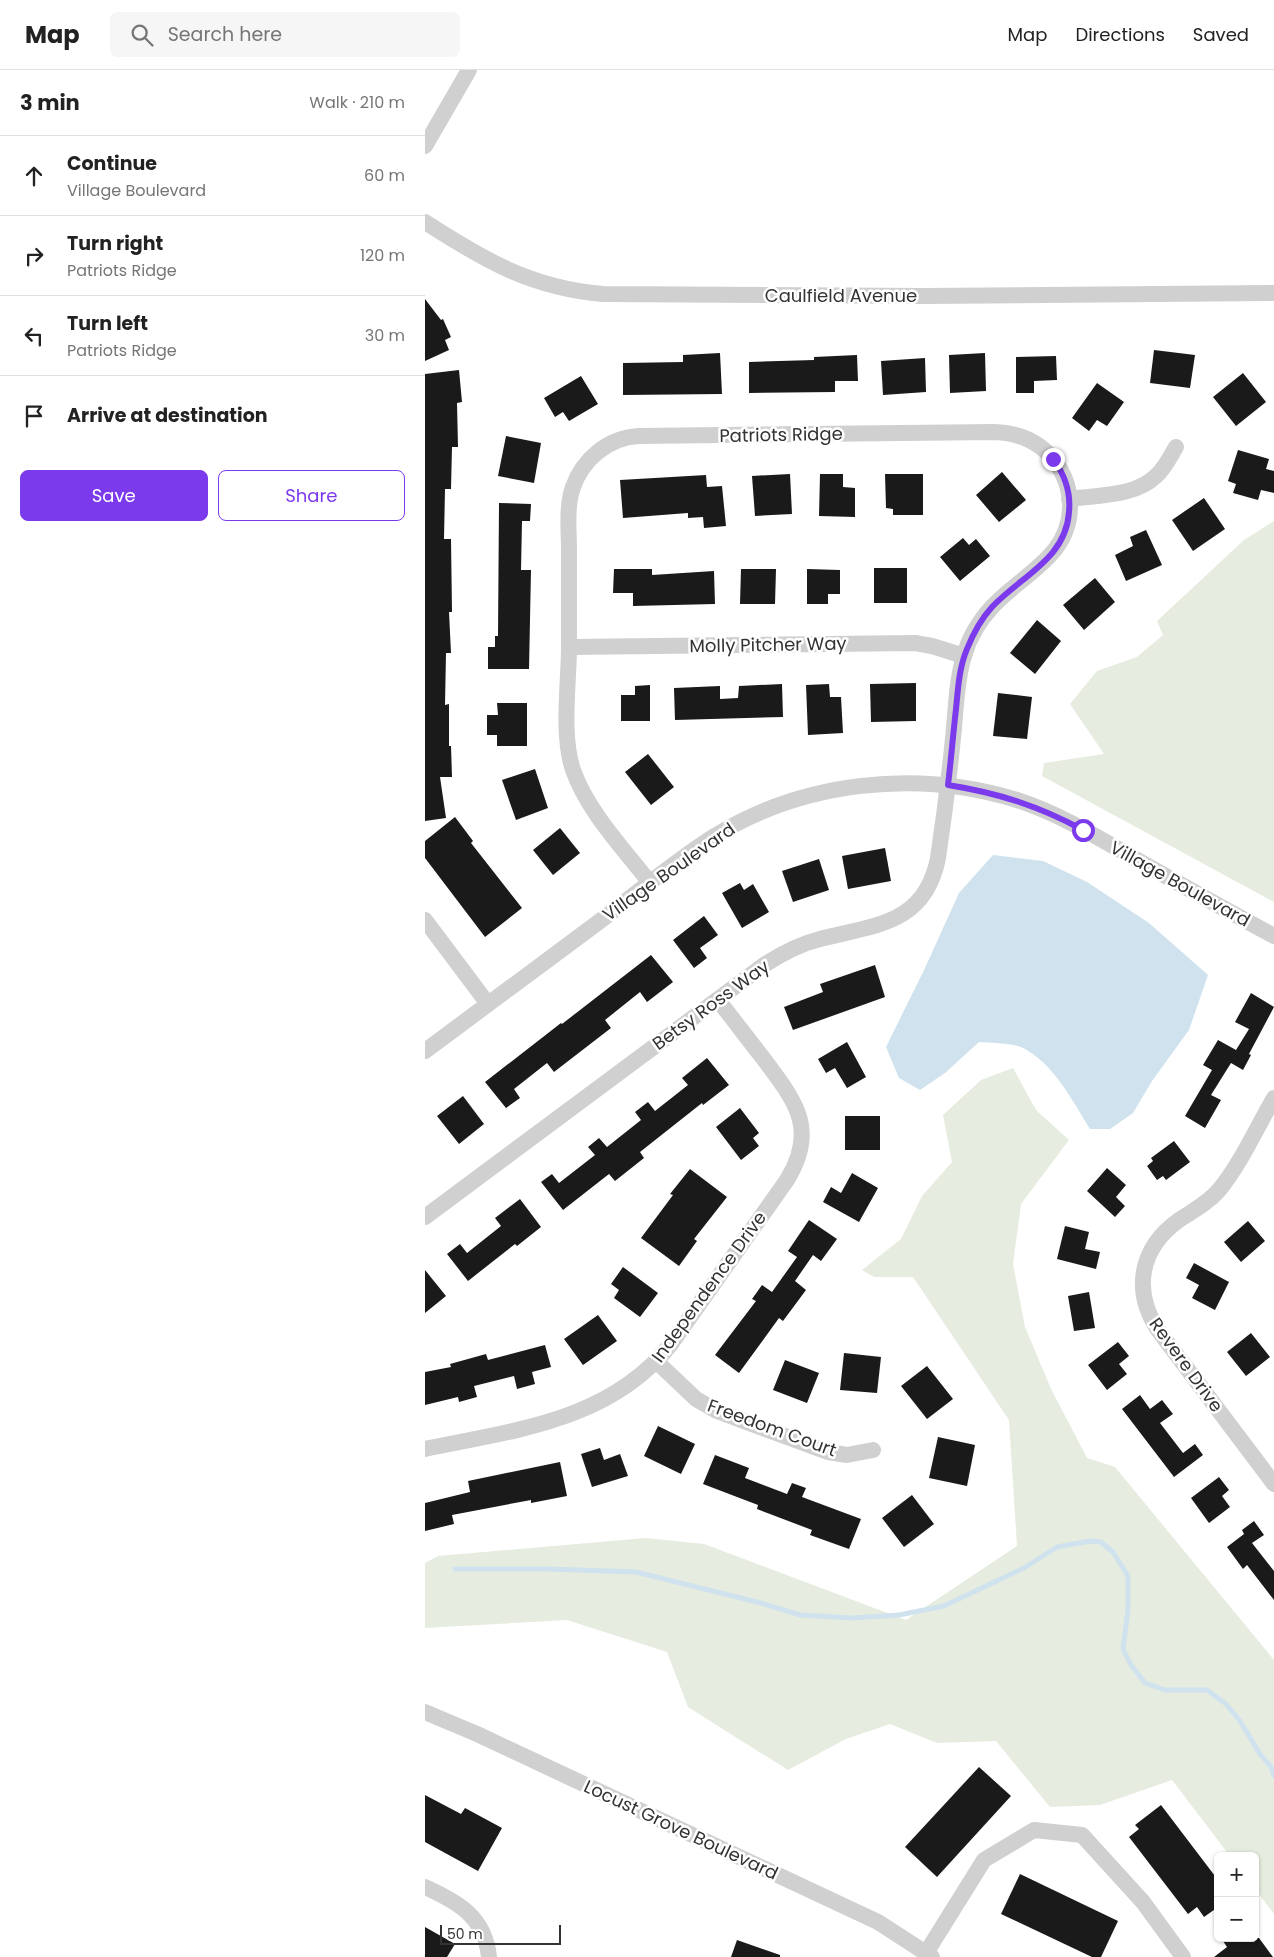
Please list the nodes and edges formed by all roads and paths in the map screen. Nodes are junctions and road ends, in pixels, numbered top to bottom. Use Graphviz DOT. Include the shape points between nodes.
graph roads {
  1 [pos="469,70"];
  2 [pos="425,146"];
  3 [pos="425,222"];
  4 [pos="1274,293"];
  5 [pos="1176,447"];
  6 [pos="1069,499"];
  7 [pos="569,647"];
  8 [pos="964,656"];
  9 [pos="948,785"];
  10 [pos="650,883"];
  11 [pos="425,920"];
  12 [pos="1274,936"];
  13 [pos="718,1000"];
  14 [pos="489,1004"];
  15 [pos="425,1051"];
  16 [pos="1274,1098"];
  17 [pos="425,1218"];
  18 [pos="656,1361"];
  19 [pos="425,1449"];
  20 [pos="873,1450"];
  21 [pos="1274,1484"];
  22 [pos="425,1712"];
  23 [pos="425,1887"];
  24 [pos="929,1955"];
  25 [pos="489,1957"];
  26 [pos="1183,1957"];
  1 -- 2 [label="street"];
  3 -- 4 [label="street, Caulfield Avenue" via="472,252 532,280 576,292 924,296"];
  5 -- 6 [label="street" via="1157,476 1140,487 1121,493"];
  6 -- 7 [label="street, Patriots Ridge" via="1062,473 1048,453 1024,437 1003,432 623,438 592,457 578,475 573,488 569,521"];
  6 -- 8 [label="street, Patriots Ridge" via="1069,518 1059,545 1047,560 993,606 977,627"];
  7 -- 8 [label="street, Molly Pitcher Way" via="915,643"];
  7 -- 10 [label="street, Patriots Ridge" via="568,731 573,771 590,804"];
  8 -- 9 [label="street, Patriots Ridge"];
  9 -- 10 [label="street, Village Boulevard" via="867,785 817,793 771,807 714,837"];
  9 -- 12 [label="street, Village Boulevard" via="1017,800 1050,812"];
  9 -- 13 [label="street, Betsy Ross Way" via="937,867 930,884 911,907 883,925 819,939 792,950 764,965"];
  10 -- 14 [label="street, Village Boulevard"];
  11 -- 14 [label="street"];
  13 -- 17 [label="street, Betsy Ross Way"];
  13 -- 18 [label="street, Independence Drive" via="794,1102 801,1124 800,1146 797,1161 787,1180"];
  14 -- 15 [label="street, Village Boulevard"];
  16 -- 21 [label="street, Revere Drive" via="1219,1191 1172,1226 1152,1248 1146,1261 1143,1285 1145,1302 1154,1324"];
  18 -- 19 [label="street, Independence Drive" via="628,1385 566,1417"];
  18 -- 20 [label="street, Freedom Court" via="696,1399 717,1411 828,1452 847,1455"];
  22 -- 24 [label="street, Locust Grove Boulevard" via="878,1922"];
  23 -- 25 [label="street" via="470,1913 486,1940"];
  24 -- 26 [label="street" via="984,1860 1034,1830 1082,1835 1143,1902"];
}
